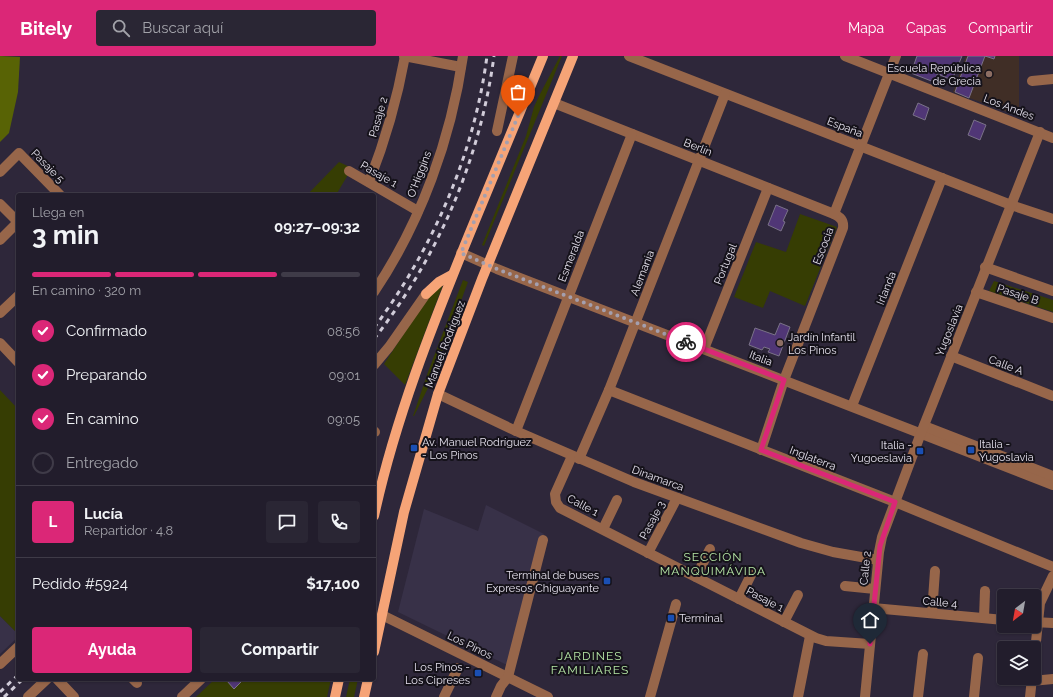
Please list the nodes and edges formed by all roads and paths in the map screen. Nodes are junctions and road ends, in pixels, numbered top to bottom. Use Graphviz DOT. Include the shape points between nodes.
graph roads {
  1 [pos="404,56"];
  2 [pos="463,56"];
  3 [pos="513,56"];
  4 [pos="543,56"];
  5 [pos="573,56"];
  6 [pos="629,56"];
  7 [pos="845,56"];
  8 [pos="896,56"];
  9 [pos="461,67"];
  10 [pos="889,73"];
  11 [pos="1053,79"];
  12 [pos="1032,81"];
  13 [pos="725,94"];
  14 [pos="554,103"];
  15 [pos="497,131"];
  16 [pos="1040,132"];
  17 [pos="632,134"];
  18 [pos="1053,138"];
  19 [pos="860,146"];
  20 [pos="699,160"];
  21 [pos="349,171"];
  22 [pos="0,172"];
  23 [pos="942,178"];
  24 [pos="369,182"];
  25 [pos="768,188"];
  26 [pos="58,193"];
  27 [pos="0,204"];
  28 [pos="1011,205"];
  29 [pos="418,211"];
  30 [pos="834,214"];
  31 [pos="1053,219"];
  32 [pos="16,220"];
  33 [pos="16,224"];
  34 [pos="0,240"];
  35 [pos="461,253"];
  36 [pos="488,265"];
  37 [pos="985,267"];
  38 [pos="452,275"];
  39 [pos="376,288"];
  40 [pos="1053,291"];
  41 [pos="976,292"];
  42 [pos="426,294"];
  43 [pos="568,296"];
  44 [pos="16,298"];
  45 [pos="0,313"];
  46 [pos="1053,318"];
  47 [pos="636,322"];
  48 [pos="0,343"];
  49 [pos="704,349"];
  50 [pos="951,356"];
  51 [pos="16,360"];
  52 [pos="376,363"];
  53 [pos="784,380"];
  54 [pos="609,390"];
  55 [pos="438,394"];
  56 [pos="1053,396"];
  57 [pos="852,406"];
  58 [pos="922,429"];
  59 [pos="516,431"];
  60 [pos="761,450"];
  61 [pos="576,458"];
  62 [pos="1053,476"];
  63 [pos="1053,485"];
  64 [pos="677,498"];
  65 [pos="617,500"];
  66 [pos="895,502"];
  67 [pos="376,509"];
  68 [pos="603,529"];
  69 [pos="882,537"];
  70 [pos="543,540"];
  71 [pos="710,549"];
  72 [pos="648,552"];
  73 [pos="878,560"];
  74 [pos="1053,567"];
  75 [pos="934,570"];
  76 [pos="753,571"];
  77 [pos="1053,576"];
  78 [pos="696,577"];
  79 [pos="845,586"];
  80 [pos="875,588"];
  81 [pos="985,591"];
  82 [pos="798,595"];
  83 [pos="739,599"];
  84 [pos="1041,600"];
  85 [pos="676,604"];
  86 [pos="874,608"];
  87 [pos="932,613"];
  88 [pos="382,615"];
  89 [pos="984,618"];
  90 [pos="997,619"];
  91 [pos="784,622"];
  92 [pos="1041,622"];
  93 [pos="1053,623"];
  94 [pos="810,636"];
  95 [pos="376,643"];
  96 [pos="870,644"];
  97 [pos="16,649"];
  98 [pos="923,654"];
  99 [pos="978,658"];
  100 [pos="0,664"];
  101 [pos="458,668"];
  102 [pos="508,677"];
  103 [pos="1041,679"];
  104 [pos="1053,679"];
  105 [pos="45,681"];
  106 [pos="59,681"];
  107 [pos="199,681"];
  108 [pos="339,681"];
  109 [pos="368,681"];
  110 [pos="1031,685"];
  111 [pos="28,697"];
  112 [pos="74,697"];
  113 [pos="182,697"];
  114 [pos="335,697"];
  115 [pos="364,697"];
  116 [pos="444,697"];
  117 [pos="496,697"];
  118 [pos="547,697"];
  119 [pos="650,697"];
  120 [pos="798,697"];
  121 [pos="865,697"];
  122 [pos="918,697"];
  123 [pos="974,697"];
  124 [pos="1030,697"];
  1 -- 9 [label="street"];
  1 -- 24 [label="street, Pasaje 2" via="388,127"];
  2 -- 9 [label="street, O'Higgins"];
  3 -- 15 [label="street"];
  4 -- 35 [label="main road, Manuel Rodríguez"];
  5 -- 14 [label="main road, Manuel Rodríguez"];
  6 -- 13 [label="street, España"];
  7 -- 10 [label="street, Los Andes"];
  8 -- 10 [label="street, Escocia"];
  9 -- 29 [label="street, O'Higgins" via="444,140"];
  10 -- 16 [label="street, Los Andes"];
  10 -- 19 [label="street, Escocia"];
  11 -- 12 [label="street"];
  13 -- 19 [label="street, España"];
  13 -- 20 [label="street, Alemania"];
  14 -- 17 [label="street, Berlín"];
  14 -- 36 [label="main road, Manuel Rodríguez"];
  16 -- 18 [label="street, Los Andes"];
  16 -- 28 [label="street, Yugoslavia"];
  17 -- 20 [label="street, Berlín"];
  17 -- 43 [label="street, Esmeralda"];
  19 -- 23 [label="street, España"];
  19 -- 30 [label="street, Escocia"];
  20 -- 25 [label="street, Berlín"];
  20 -- 47 [label="street, Alemania"];
  21 -- 24 [label="street, Pasaje 1"];
  22 -- 26 [label="street, Pasaje 5" via="20,153"];
  23 -- 28 [label="street, España"];
  23 -- 57 [label="street, Irlanda"];
  24 -- 29 [label="street, Pasaje 1"];
  25 -- 30 [label="street, Berlín"];
  25 -- 49 [label="street, Portugal"];
  27 -- 32 [label="street"];
  28 -- 31 [label="street, España"];
  28 -- 37 [label="street, Yugoslavia"];
  29 -- 39 [label="street, O'Higgins" via="400,249"];
  30 -- 53 [label="street, Escocia" via="840,217 843,228"];
  33 -- 34 [label="street"];
  35 -- 36 [label="street, Italia"];
  35 -- 38 [label="main road, Manuel Rodríguez"];
  36 -- 43 [label="street, Italia"];
  36 -- 55 [label="main road, Manuel Rodríguez"];
  37 -- 40 [label="street"];
  37 -- 41 [label="street, Yugoslavia"];
  38 -- 42 [label="main road" via="439,282"];
  38 -- 67 [label="main road, Manuel Rodríguez" via="426,341"];
  41 -- 46 [label="street, Pasaje B"];
  41 -- 50 [label="street, Yugoslavia"];
  42 -- 52 [label="street"];
  43 -- 47 [label="street, Italia"];
  43 -- 59 [label="street, Esmeralda"];
  44 -- 45 [label="street"];
  47 -- 49 [label="street, Italia"];
  47 -- 54 [label="street, Alemania"];
  48 -- 51 [label="street"];
  49 -- 53 [label="street, Italia"];
  50 -- 56 [label="street, Calle A"];
  50 -- 58 [label="street, Yugoslavia"];
  53 -- 57 [label="street, Italia"];
  53 -- 60 [label="street, Escocia"];
  54 -- 60 [label="street, Inglaterra"];
  54 -- 61 [label="street, Alemania"];
  55 -- 59 [label="street, Dinamarca"];
  55 -- 88 [label="main road, Manuel Rodríguez" via="404,512"];
  57 -- 58 [label="street, Italia"];
  58 -- 62 [label="street, Italia"];
  58 -- 63 [label="street, Italia"];
  58 -- 66 [label="street, Yugoslavia"];
  59 -- 61 [label="street, Dinamarca"];
  60 -- 66 [label="street, Inglaterra"];
  61 -- 64 [label="street, Dinamarca"];
  61 -- 68 [label="street, Calle 1" via="555,494 557,505"];
  64 -- 72 [label="street, Pasaje 3"];
  64 -- 73 [label="street, Dinamarca" via="801,543"];
  65 -- 68 [label="street"];
  66 -- 69 [label="street, Yugoslavia"];
  66 -- 74 [label="street, Inglaterra"];
  68 -- 72 [label="street, Pasaje 1"];
  69 -- 73 [label="street, Calle 2"];
  70 -- 102 [label="street"];
  71 -- 78 [label="street"];
  72 -- 78 [label="street, Pasaje 1"];
  73 -- 80 [label="street, Calle 2"];
  75 -- 87 [label="street"];
  76 -- 83 [label="street"];
  77 -- 84 [label="street"];
  78 -- 83 [label="street, Pasaje 1"];
  79 -- 80 [label="street"];
  80 -- 86 [label="street, Calle 2"];
  81 -- 89 [label="street"];
  82 -- 91 [label="street"];
  83 -- 91 [label="street, Pasaje 1"];
  85 -- 119 [label="street"];
  86 -- 87 [label="street, Calle 4"];
  86 -- 96 [label="street, Calle 2"];
  87 -- 89 [label="street, Calle 4"];
  88 -- 95 [label="main road, Manuel Rodríguez"];
  88 -- 102 [label="street, Los Pinos"];
  89 -- 90 [label="street, Calle 4"];
  91 -- 94 [label="street, Pasaje 1"];
  92 -- 93 [label="street"];
  94 -- 96 [label="street, Pasaje 1" via="826,641"];
  94 -- 120 [label="street"];
  96 -- 121 [label="street, Calle 2"];
  97 -- 100 [label="street"];
  98 -- 122 [label="street"];
  99 -- 123 [label="street"];
  101 -- 116 [label="street"];
  102 -- 117 [label="street"];
  102 -- 118 [label="street, Los Pinos"];
  103 -- 104 [label="street"];
  105 -- 111 [label="street"];
  106 -- 112 [label="street"];
  107 -- 113 [label="street"];
  108 -- 114 [label="main road"];
  109 -- 115 [label="main road"];
  110 -- 124 [label="street"];
}
